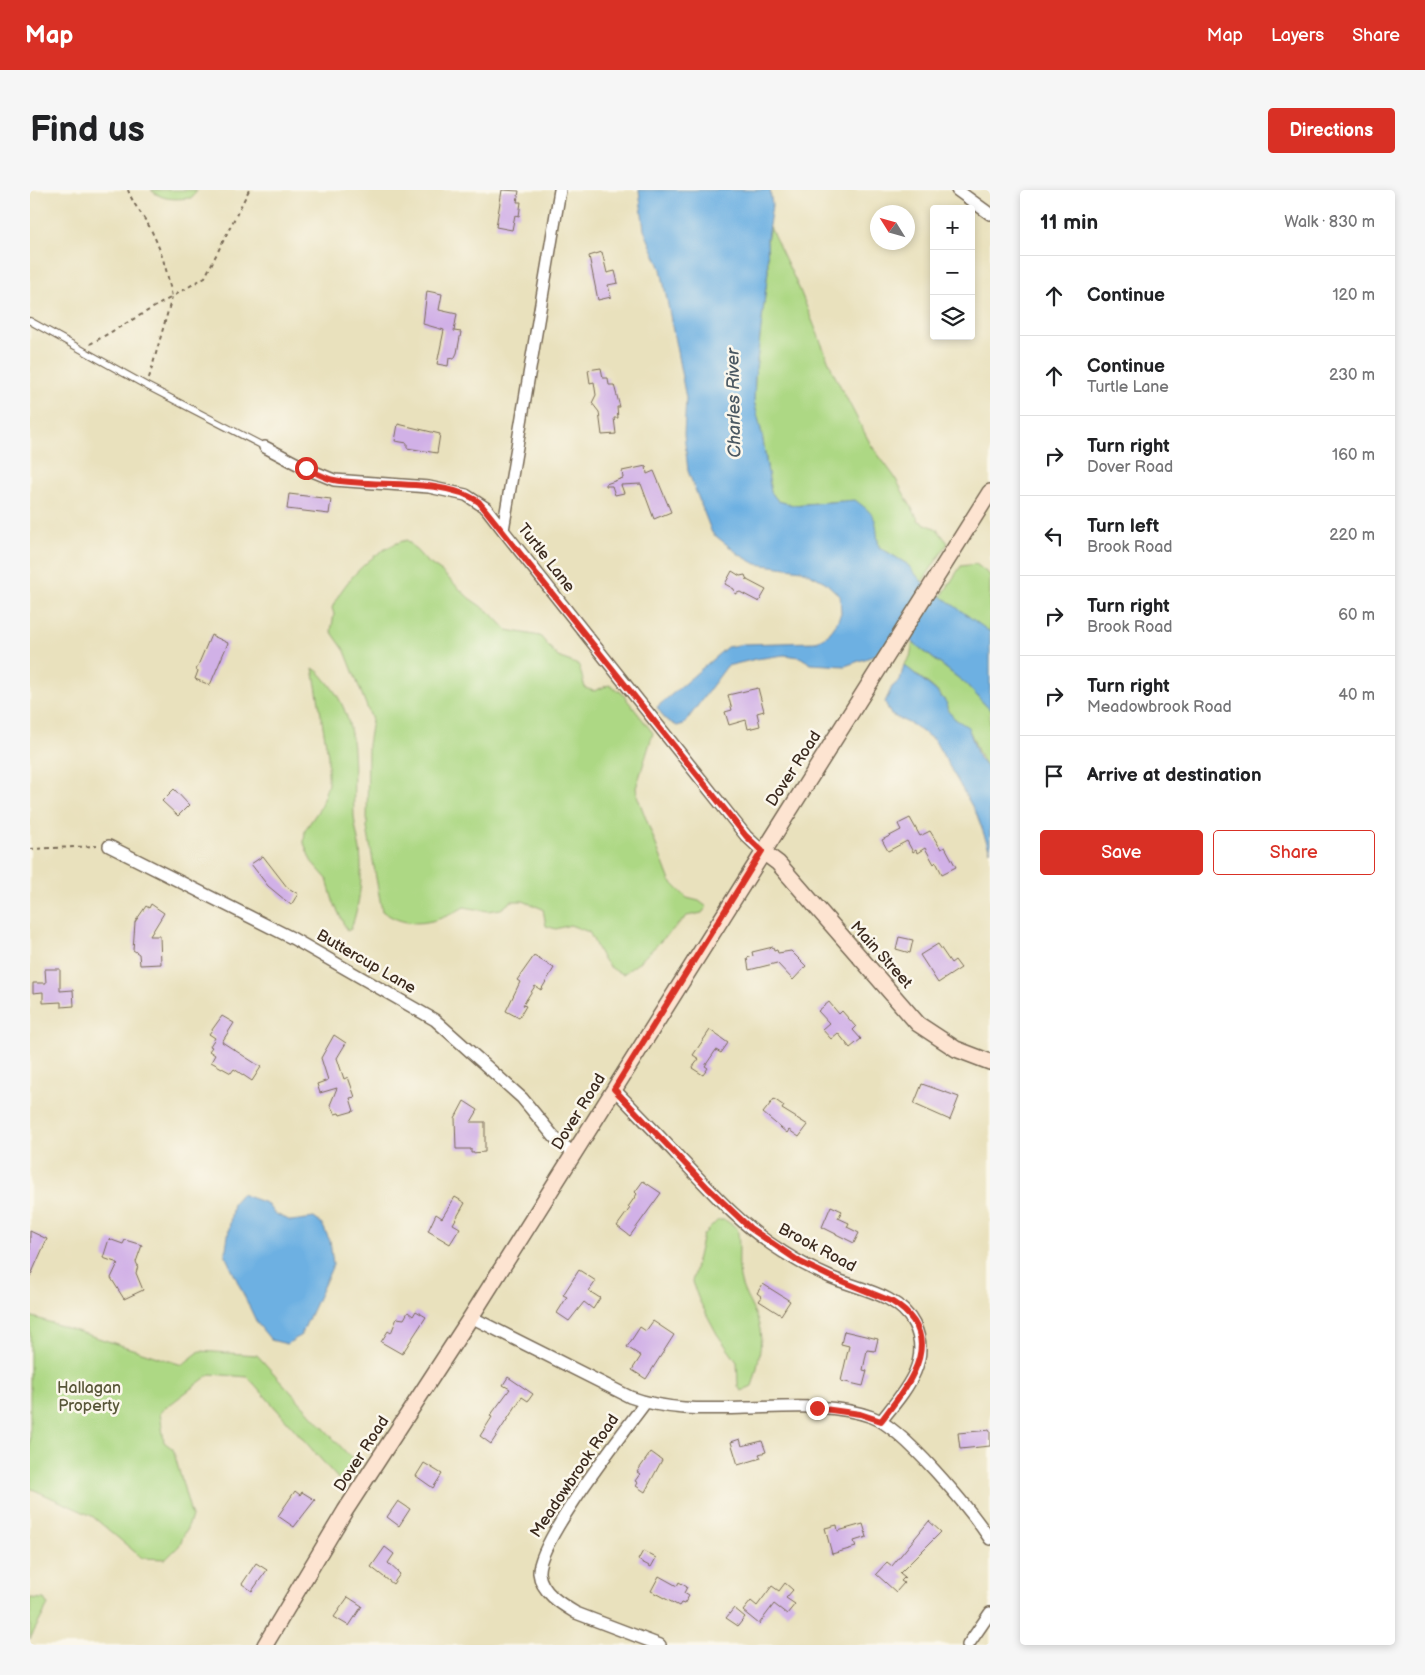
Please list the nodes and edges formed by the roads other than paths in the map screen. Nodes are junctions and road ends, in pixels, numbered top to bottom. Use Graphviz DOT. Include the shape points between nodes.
graph roads {
  1 [pos="560,190"];
  2 [pos="957,190"];
  3 [pos="990,214"];
  4 [pos="30,321"];
  5 [pos="265,447"];
  6 [pos="990,492"];
  7 [pos="503,530"];
  8 [pos="109,846"];
  9 [pos="762,851"];
  10 [pos="990,1062"];
  11 [pos="614,1089"];
  12 [pos="573,1153"];
  13 [pos="471,1317"];
  14 [pos="645,1403"];
  15 [pos="881,1421"];
  16 [pos="990,1539"];
  17 [pos="990,1612"];
  18 [pos="265,1645"];
  19 [pos="660,1645"];
  20 [pos="968,1645"];
  1 -- 7 [label="street, Turtle Lane"];
  2 -- 3 [label="street"];
  4 -- 5 [label="lane"];
  5 -- 7 [label="street" via="334,480 429,487 466,495 486,508"];
  6 -- 9 [label="street, Dover Road"];
  7 -- 9 [label="street, Turtle Lane" via="746,836"];
  8 -- 12 [label="street, Buttercup Lane" via="292,938 435,1020 522,1098 555,1138"];
  9 -- 10 [label="street, Main Street" via="778,863 918,1024 956,1049"];
  9 -- 11 [label="street, Dover Road"];
  11 -- 12 [label="street, Dover Road"];
  11 -- 15 [label="street, Brook Road" via="750,1228 783,1252 829,1276 891,1301 907,1314 921,1345 918,1366 911,1381"];
  12 -- 13 [label="street, Dover Road"];
  13 -- 14 [label="street, Meadowbrook Road"];
  13 -- 18 [label="street, Dover Road" via="340,1520"];
  14 -- 15 [label="street, Meadowbrook Road" via="712,1409 817,1408 860,1414"];
  14 -- 19 [label="street, Meadowbrook Road" via="546,1545 539,1575 548,1593 563,1606"];
  15 -- 16 [label="street, Meadowbrook Road" via="903,1438 956,1495"];
  17 -- 20 [label="street"];
}
